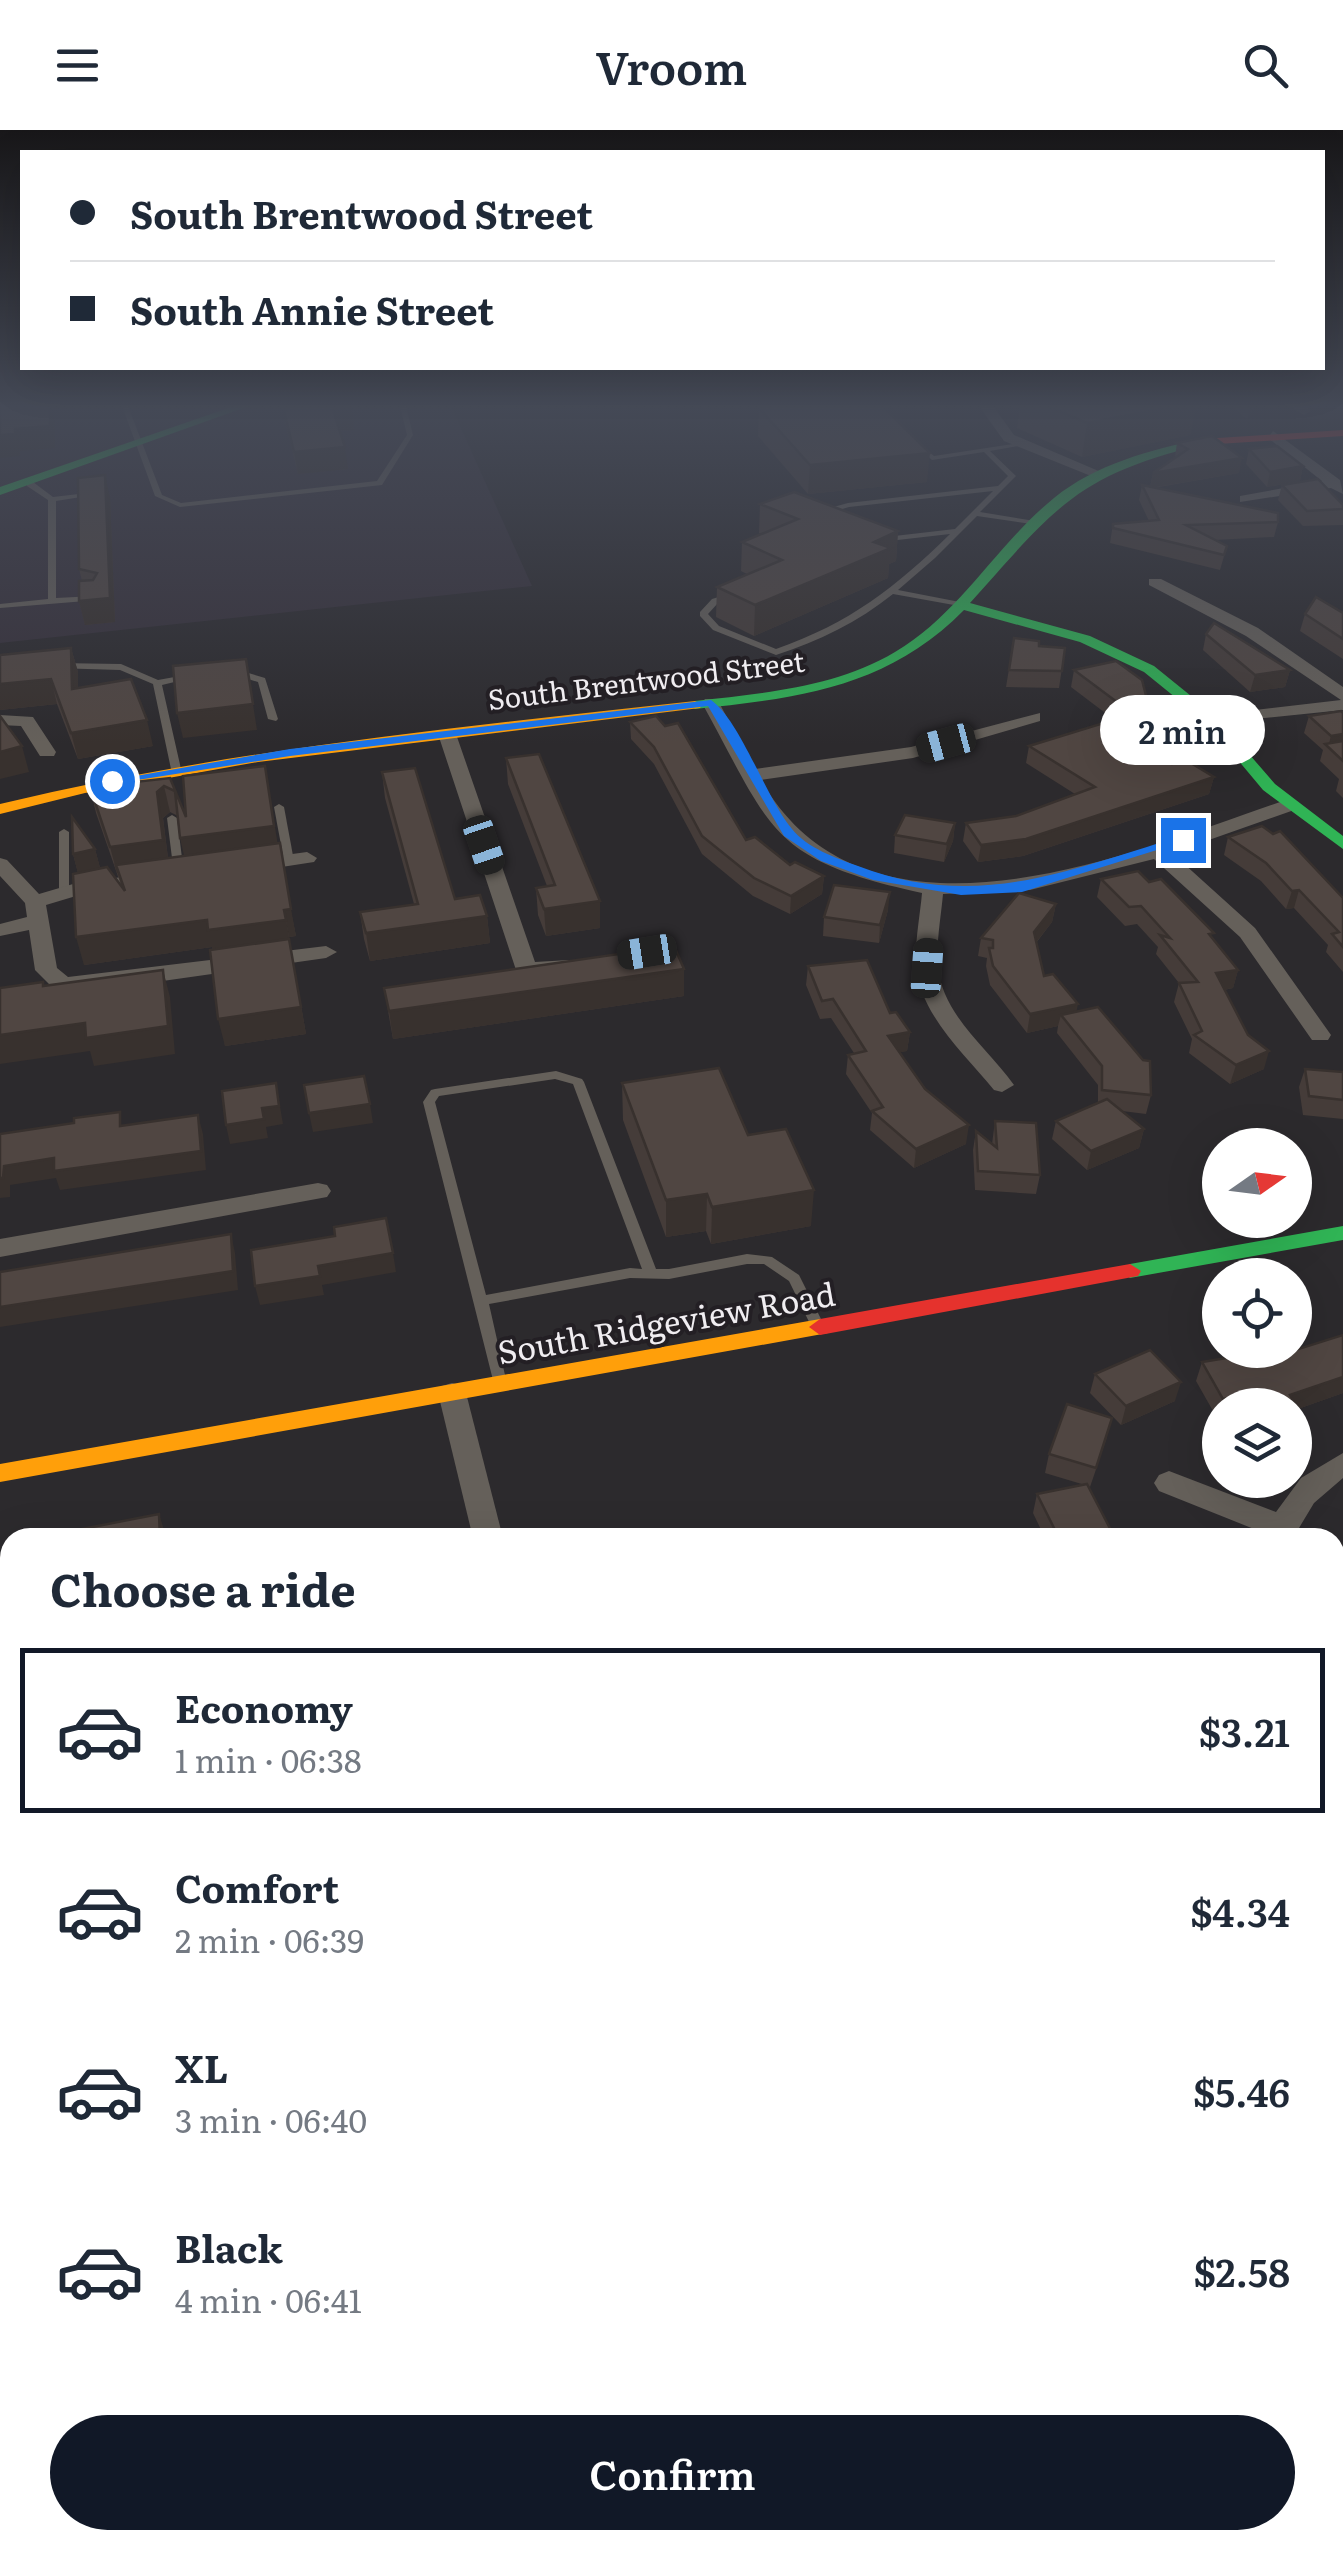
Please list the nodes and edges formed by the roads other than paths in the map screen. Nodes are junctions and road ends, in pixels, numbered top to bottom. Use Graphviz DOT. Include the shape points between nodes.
graph roads {
  1 [pos="52,519"];
  2 [pos="821,519"];
  3 [pos="968,519"];
  4 [pos="1007,519"];
  5 [pos="1040,519"];
  6 [pos="826,521"];
  7 [pos="1035,524"];
  8 [pos="955,531"];
  9 [pos="863,536"];
  10 [pos="1155,582"];
  11 [pos="744,590"];
  12 [pos="896,592"];
  13 [pos="95,598"];
  14 [pos="52,601"];
  15 [pos="962,605"];
  16 [pos="0,606"];
  17 [pos="40,668"];
  18 [pos="219,671"];
  19 [pos="200,674"];
  20 [pos="157,684"];
  21 [pos="1343,696"];
  22 [pos="711,703"];
  23 [pos="1343,705"];
  24 [pos="272,718"];
  25 [pos="1034,718"];
  26 [pos="0,720"];
  27 [pos="1212,720"];
  28 [pos="446,734"];
  29 [pos="47,752"];
  30 [pos="176,769"];
  31 [pos="753,775"];
  32 [pos="1290,805"];
  33 [pos="278,807"];
  34 [pos="0,809"];
  35 [pos="172,818"];
  36 [pos="64,832"];
  37 [pos="1343,844"];
  38 [pos="1154,850"];
  39 [pos="298,860"];
  40 [pos="0,864"];
  41 [pos="234,868"];
  42 [pos="188,874"];
  43 [pos="933,889"];
  44 [pos="64,893"];
  45 [pos="37,912"];
  46 [pos="0,930"];
  47 [pos="326,952"];
  48 [pos="578,962"];
  49 [pos="1320,1035"];
  50 [pos="1002,1085"];
  51 [pos="318,1191"];
  52 [pos="1343,1233"];
  53 [pos="0,1248"];
  54 [pos="652,1274"];
  55 [pos="481,1301"];
  56 [pos="818,1327"];
  57 [pos="500,1384"];
  58 [pos="452,1392"];
  59 [pos="1343,1464"];
  60 [pos="0,1473"];
  61 [pos="1168,1483"];
  62 [pos="486,1528"];
  63 [pos="1270,1528"];
  64 [pos="1282,1528"];
  1 -- 14 [label="lane"];
  2 -- 6 [label="lane"];
  3 -- 8 [label="lane"];
  4 -- 7 [label="lane"];
  5 -- 7 [label="street, South Brentwood Street"];
  7 -- 15 [label="street, South Brentwood Street"];
  8 -- 9 [label="lane"];
  8 -- 12 [label="lane"];
  10 -- 21 [label="street" via="1238,623"];
  11 -- 12 [label="lane" via="715,601 703,614 716,628 776,652 856,620"];
  12 -- 15 [label="lane"];
  13 -- 14 [label="lane"];
  14 -- 16 [label="lane"];
  15 -- 22 [label="street, South Brentwood Street" via="924,644 856,677 779,696"];
  15 -- 27 [label="street" via="1119,653 1172,685"];
  17 -- 20 [label="lane" via="95,663"];
  18 -- 24 [label="lane" via="262,680"];
  19 -- 20 [label="lane"];
  20 -- 30 [label="lane"];
  22 -- 28 [label="street, South Brentwood Street"];
  22 -- 31 [label="street"];
  23 -- 27 [label="street"];
  25 -- 31 [label="street" via="913,752"];
  26 -- 29 [label="street" via="27,721"];
  27 -- 32 [label="street"];
  28 -- 30 [label="street, South Brentwood Street"];
  28 -- 48 [label="street" via="518,971"];
  30 -- 34 [label="street, South Brentwood Street"];
  31 -- 43 [label="street" via="773,814 804,845 848,869"];
  32 -- 37 [label="street"];
  32 -- 38 [label="street"];
  33 -- 39 [label="lane"];
  35 -- 42 [label="lane"];
  36 -- 44 [label="lane"];
  38 -- 43 [label="street" via="1022,888"];
  38 -- 49 [label="street" via="1241,921 1278,965"];
  39 -- 41 [label="street"];
  40 -- 45 [label="street"];
  42 -- 44 [label="street"];
  43 -- 50 [label="street" via="931,986"];
  44 -- 45 [label="street"];
  45 -- 46 [label="street"];
  45 -- 47 [label="street" via="46,970 74,986"];
  51 -- 53 [label="street"];
  52 -- 56 [label="street, South Ridgeview Road"];
  54 -- 55 [label="lane"];
  54 -- 55 [label="lane" via="578,1082 556,1076 435,1093 429,1102"];
  54 -- 56 [label="lane" via="767,1260 794,1278"];
  55 -- 57 [label="lane"];
  56 -- 57 [label="street, South Ridgeview Road"];
  57 -- 58 [label="street, South Ridgeview Road"];
  58 -- 60 [label="street, South Ridgeview Road"];
  58 -- 62 [label="street"];
  59 -- 64 [label="street" via="1318,1476"];
  61 -- 63 [label="street"];
}
